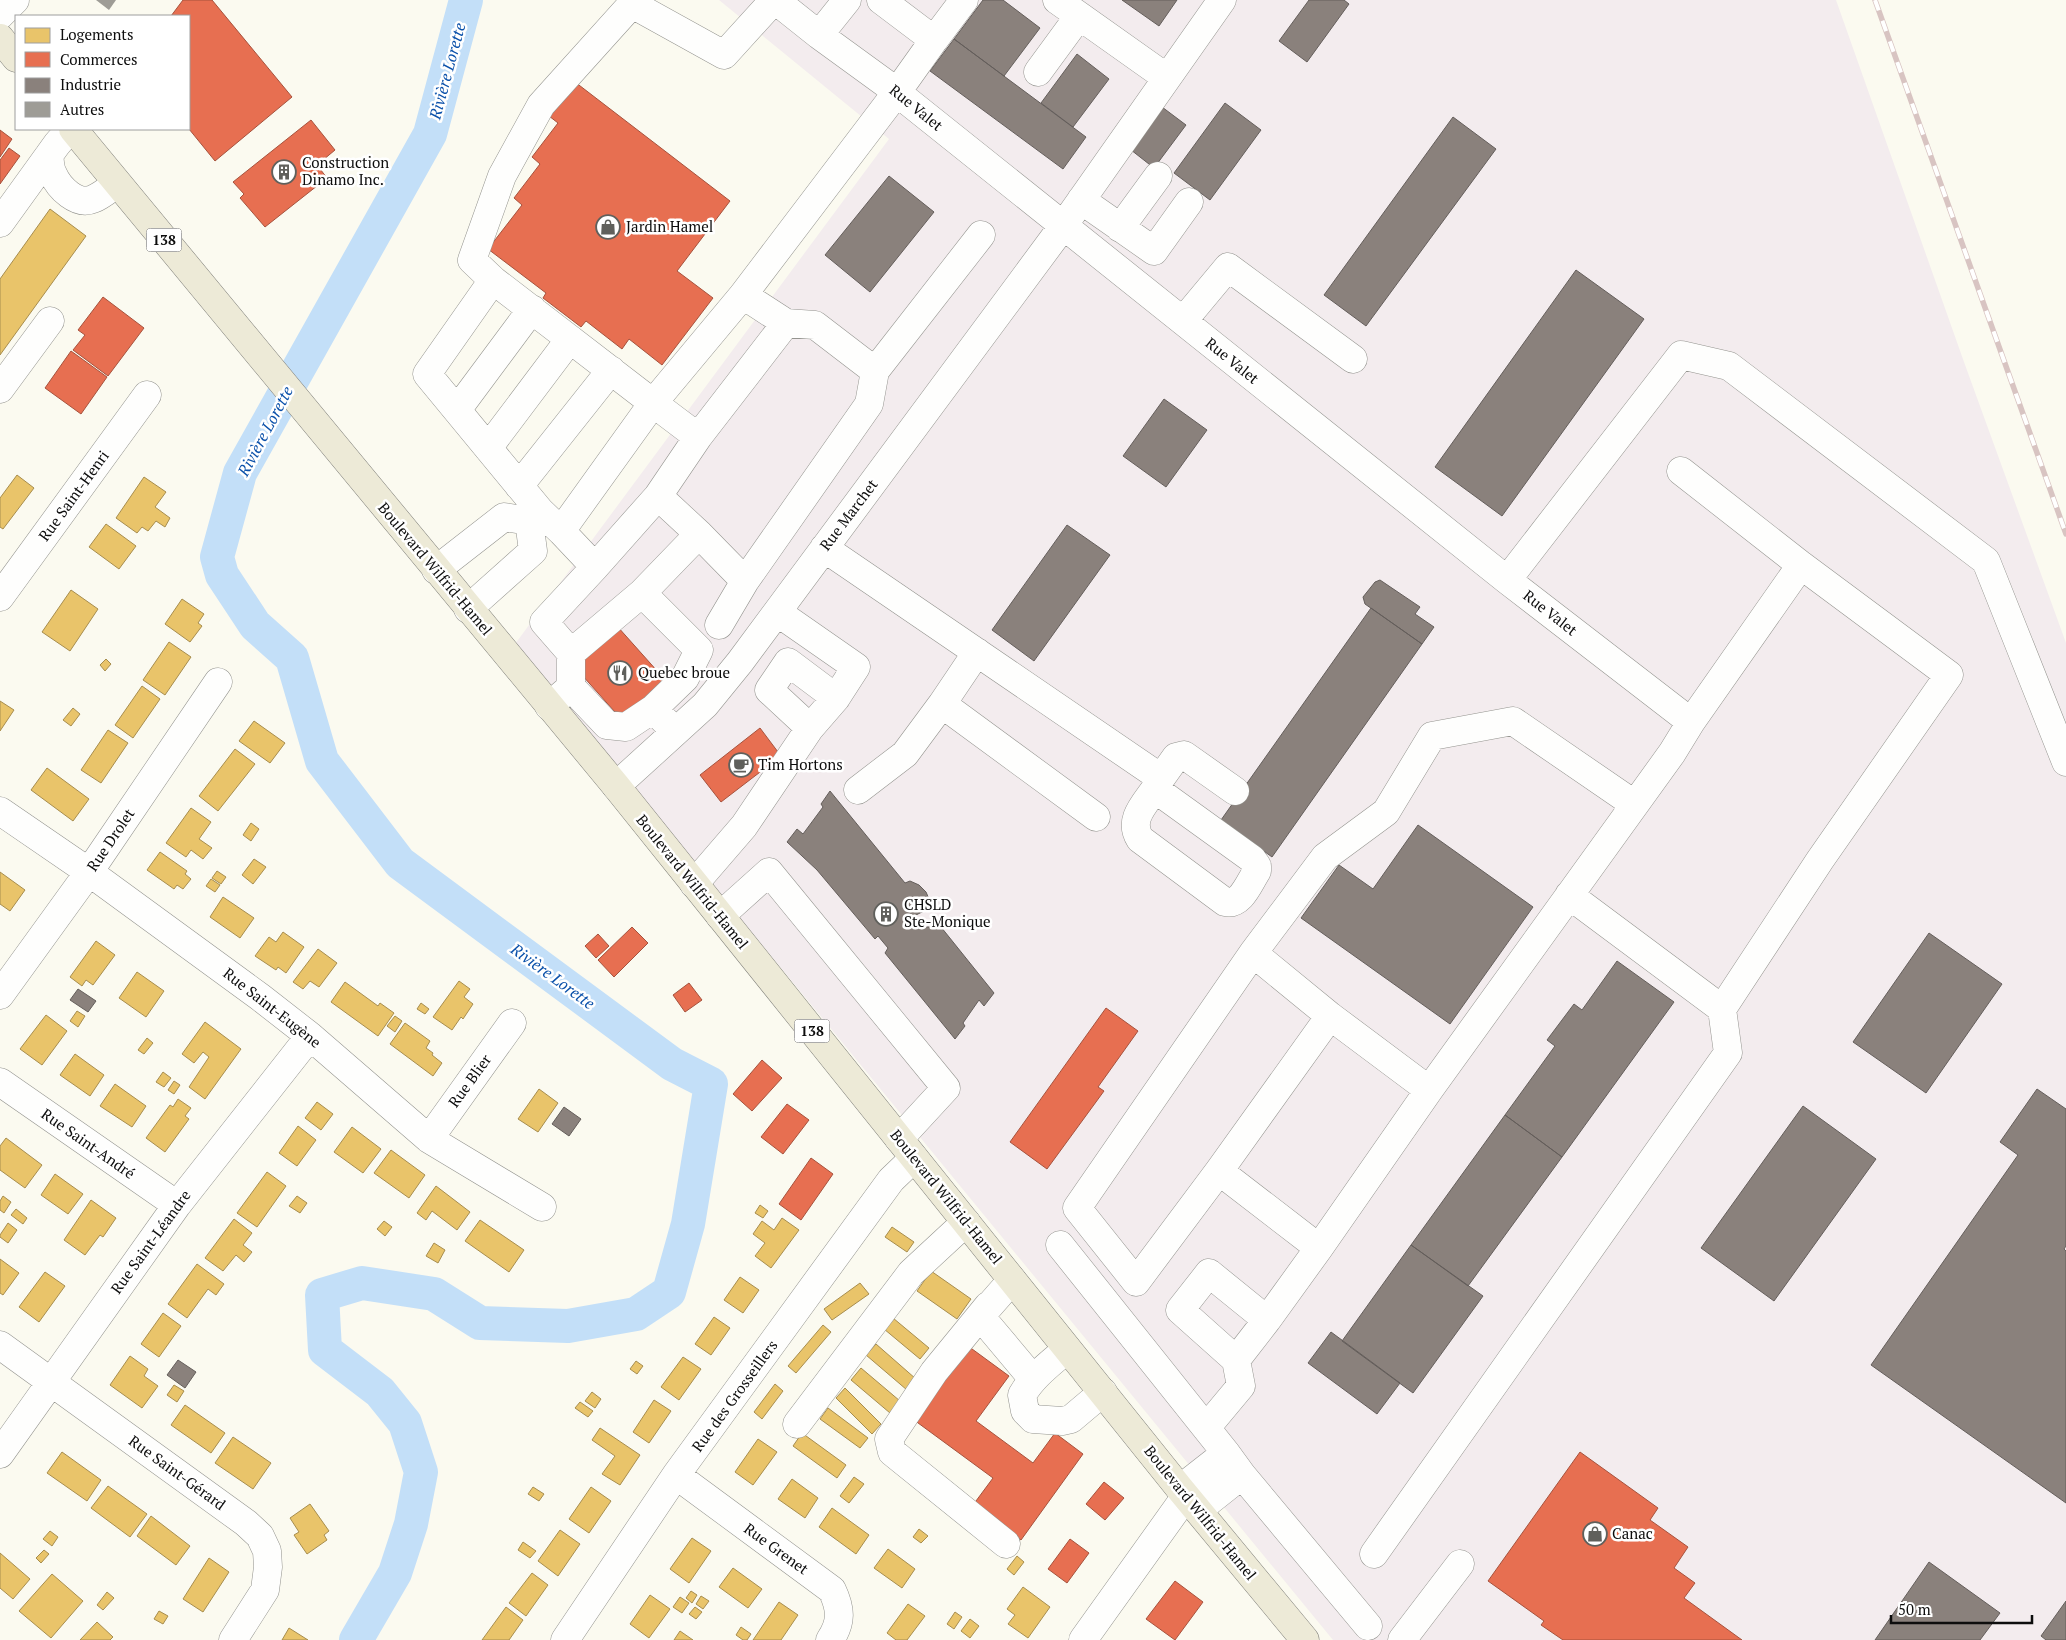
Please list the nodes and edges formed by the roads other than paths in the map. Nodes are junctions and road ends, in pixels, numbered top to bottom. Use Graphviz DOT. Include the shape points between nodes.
graph roads {
  1 [pos="15,0"];
  2 [pos="775,0"];
  3 [pos="847,0"];
  4 [pos="881,0"];
  5 [pos="964,0"];
  6 [pos="1057,0"];
  7 [pos="1222,0"];
  8 [pos="0,16"];
  9 [pos="1079,16"];
  10 [pos="818,35"];
  11 [pos="0,38"];
  12 [pos="934,40"];
  13 [pos="15,57"];
  14 [pos="1038,72"];
  15 [pos="1167,78"];
  16 [pos="896,92"];
  17 [pos="70,130"];
  18 [pos="72,130"];
  19 [pos="49,155"];
  20 [pos="1158,176"];
  21 [pos="116,184"];
  22 [pos="1081,200"];
  23 [pos="1189,202"];
  24 [pos="0,223"];
  25 [pos="1063,226"];
  26 [pos="1120,228"];
  27 [pos="981,234"];
  28 [pos="493,280"];
  29 [pos="743,295"];
  30 [pos="532,309"];
  31 [pos="50,321"];
  32 [pos="1182,322"];
  33 [pos="786,323"];
  34 [pos="570,339"];
  35 [pos="1353,359"];
  36 [pos="610,370"];
  37 [pos="875,371"];
  38 [pos="0,389"];
  39 [pos="147,394"];
  40 [pos="653,403"];
  41 [pos="456,410"];
  42 [pos="698,437"];
  43 [pos="488,448"];
  44 [pos="1681,471"];
  45 [pos="519,486"];
  46 [pos="658,496"];
  47 [pos="534,516"];
  48 [pos="561,531"];
  49 [pos="699,534"];
  50 [pos="824,548"];
  51 [pos="1800,565"];
  52 [pos="595,568"];
  53 [pos="436,570"];
  54 [pos="1507,580"];
  55 [pos="745,581"];
  56 [pos="642,593"];
  57 [pos="0,597"];
  58 [pos="468,609"];
  59 [pos="777,612"];
  60 [pos="719,625"];
  61 [pos="755,642"];
  62 [pos="699,650"];
  63 [pos="977,652"];
  64 [pos="571,653"];
  65 [pos="218,682"];
  66 [pos="571,687"];
  67 [pos="836,698"];
  68 [pos="942,704"];
  69 [pos="549,706"];
  70 [pos="653,709"];
  71 [pos="1691,722"];
  72 [pos="810,728"];
  73 [pos="675,733"];
  74 [pos="2066,762"];
  75 [pos="616,786"];
  76 [pos="858,790"];
  77 [pos="1235,791"];
  78 [pos="1634,804"];
  79 [pos="0,811"];
  80 [pos="1096,817"];
  81 [pos="89,872"];
  82 [pos="694,884"];
  83 [pos="1569,895"];
  84 [pos="720,916"];
  85 [pos="1252,953"];
  86 [pos="0,995"];
  87 [pos="1722,1009"];
  88 [pos="1330,1016"];
  89 [pos="512,1023"];
  90 [pos="310,1036"];
  91 [pos="0,1082"];
  92 [pos="1429,1090"];
  93 [pos="429,1139"];
  94 [pos="906,1148"];
  95 [pos="1219,1171"];
  96 [pos="176,1205"];
  97 [pos="542,1207"];
  98 [pos="966,1222"];
  99 [pos="1060,1245"];
  100 [pos="1319,1248"];
  101 [pos="1012,1280"];
  102 [pos="988,1306"];
  103 [pos="1267,1320"];
  104 [pos="0,1345"];
  105 [pos="1067,1348"];
  106 [pos="1236,1360"];
  107 [pos="1033,1379"];
  108 [pos="52,1382"];
  109 [pos="1103,1392"];
  110 [pos="797,1424"];
  111 [pos="1206,1428"];
  112 [pos="1226,1453"];
  113 [pos="0,1454"];
  114 [pos="676,1475"];
  115 [pos="1242,1475"];
  116 [pos="1188,1498"];
  117 [pos="1006,1544"];
  118 [pos="1374,1554"];
  119 [pos="1460,1564"];
  120 [pos="1368,1626"];
  121 [pos="568,1639"];
  122 [pos="233,1640"];
  123 [pos="830,1640"];
  124 [pos="1083,1640"];
  125 [pos="1305,1640"];
  126 [pos="1402,1640"];
  1 -- 8 [label="street"];
  2 -- 10 [label="street, Rue Valet"];
  2 -- 28 [label="street" via="724,55 632,4 541,104 502,176 472,260"];
  3 -- 10 [label="street"];
  4 -- 12 [label="street"];
  5 -- 12 [label="street"];
  6 -- 9 [label="street"];
  7 -- 15 [label="street, Rue Marchet"];
  9 -- 14 [label="street"];
  9 -- 15 [label="street"];
  10 -- 16 [label="street, Rue Valet"];
  11 -- 13 [label="main road"];
  12 -- 16 [label="street"];
  15 -- 22 [label="street, Rue Marchet"];
  16 -- 25 [label="street, Rue Valet"];
  16 -- 29 [label="street"];
  17 -- 19 [label="street"];
  18 -- 21 [label="main road, Boulevard Wilfrid-Hamel / 138"];
  19 -- 21 [label="street" via="52,174 73,198 92,200"];
  19 -- 24 [label="street"];
  20 -- 26 [label="street"];
  21 -- 53 [label="main road, Boulevard Wilfrid-Hamel / 138"];
  22 -- 25 [label="street, Rue Marchet"];
  22 -- 26 [label="street"];
  23 -- 26 [label="street" via="1154,251"];
  25 -- 32 [label="street, Rue Valet"];
  25 -- 50 [label="street, Rue Marchet"];
  27 -- 37 [label="street"];
  28 -- 30 [label="street"];
  28 -- 41 [label="street" via="427,374"];
  29 -- 33 [label="street"];
  29 -- 40 [label="street"];
  30 -- 34 [label="street"];
  30 -- 41 [label="street"];
  31 -- 38 [label="street"];
  32 -- 35 [label="street" via="1228,267"];
  32 -- 54 [label="street, Rue Valet"];
  33 -- 37 [label="street" via="815,325"];
  33 -- 42 [label="street"];
  34 -- 36 [label="street"];
  34 -- 43 [label="street"];
  36 -- 40 [label="street"];
  36 -- 45 [label="street"];
  37 -- 55 [label="street" via="869,404"];
  39 -- 57 [label="street, Rue Saint-Henri"];
  40 -- 42 [label="street"];
  40 -- 48 [label="street"];
  41 -- 43 [label="street"];
  42 -- 46 [label="street"];
  43 -- 45 [label="street"];
  44 -- 51 [label="street"];
  45 -- 47 [label="street"];
  46 -- 49 [label="street"];
  46 -- 52 [label="street"];
  47 -- 48 [label="street"];
  47 -- 53 [label="street" via="504,516"];
  47 -- 58 [label="street" via="533,551"];
  48 -- 52 [label="street"];
  49 -- 55 [label="street"];
  49 -- 56 [label="street"];
  50 -- 59 [label="street, Rue Marchet"];
  50 -- 63 [label="street"];
  51 -- 71 [label="street"];
  51 -- 87 [label="street" via="1949,675 1820,860"];
  52 -- 64 [label="street" via="544,622"];
  53 -- 58 [label="main road, Boulevard Wilfrid-Hamel / 138"];
  54 -- 71 [label="street, Rue Valet"];
  54 -- 74 [label="street" via="1681,354 1729,366 1986,561"];
  55 -- 60 [label="street"];
  56 -- 62 [label="street"];
  56 -- 64 [label="street"];
  58 -- 69 [label="main road, Boulevard Wilfrid-Hamel / 138"];
  59 -- 61 [label="street, Rue Marchet"];
  59 -- 67 [label="street" via="856,667"];
  60 -- 61 [label="street"];
  60 -- 62 [label="street"];
  61 -- 73 [label="street, Rue Marchet" via="705,705"];
  62 -- 70 [label="street" via="685,678"];
  63 -- 68 [label="street"];
  63 -- 77 [label="street" via="1158,783 1176,757 1184,755"];
  64 -- 66 [label="street"];
  65 -- 81 [label="street, Rue Drolet"];
  66 -- 69 [label="street"];
  66 -- 70 [label="street" via="608,725 626,727"];
  67 -- 72 [label="street"];
  67 -- 72 [label="street" via="788,662 768,690"];
  68 -- 76 [label="street" via="905,754"];
  68 -- 80 [label="street"];
  69 -- 75 [label="main road, Boulevard Wilfrid-Hamel / 138"];
  70 -- 73 [label="street"];
  71 -- 78 [label="street"];
  72 -- 82 [label="street" via="744,826"];
  73 -- 75 [label="street, Rue Marchet"];
  75 -- 82 [label="main road, Boulevard Wilfrid-Hamel / 138"];
  78 -- 83 [label="street"];
  78 -- 85 [label="street" via="1513,721 1432,736 1386,812 1325,857"];
  79 -- 81 [label="street, Rue Saint-Eugène"];
  81 -- 86 [label="street, Rue Drolet"];
  81 -- 90 [label="street, Rue Saint-Eugène"];
  82 -- 84 [label="main road, Boulevard Wilfrid-Hamel / 138"];
  83 -- 87 [label="street"];
  83 -- 92 [label="street"];
  84 -- 94 [label="main road, Boulevard Wilfrid-Hamel / 138"];
  84 -- 94 [label="street, Rue des Grosseillers" via="768,872 946,1088"];
  85 -- 88 [label="street"];
  85 -- 95 [label="street" via="1077,1208 1136,1282"];
  87 -- 118 [label="street" via="1728,1053"];
  88 -- 92 [label="street"];
  88 -- 95 [label="street"];
  89 -- 93 [label="street, Rue Blier"];
  90 -- 93 [label="street, Rue Saint-Eugène"];
  90 -- 96 [label="street, Rue Saint-Léandre"];
  91 -- 96 [label="street, Rue Saint-André"];
  92 -- 100 [label="street"];
  93 -- 97 [label="street, Rue Saint-Eugène"];
  94 -- 98 [label="main road, Boulevard Wilfrid-Hamel / 138"];
  94 -- 114 [label="street, Rue des Grosseillers" via="891,1180"];
  95 -- 100 [label="street"];
  96 -- 108 [label="street, Rue Saint-Léandre"];
  98 -- 101 [label="main road, Boulevard Wilfrid-Hamel / 138"];
  98 -- 110 [label="street" via="911,1273"];
  99 -- 111 [label="street"];
  100 -- 103 [label="street"];
  101 -- 102 [label="street"];
  101 -- 105 [label="main road, Boulevard Wilfrid-Hamel / 138"];
  102 -- 107 [label="street" via="984,1312 986,1323"];
  102 -- 117 [label="street" via="934,1372 889,1439 892,1452"];
  103 -- 106 [label="street"];
  103 -- 106 [label="street" via="1209,1273 1180,1310"];
  104 -- 108 [label="street, Rue Saint-Gérard"];
  105 -- 107 [label="street"];
  105 -- 109 [label="main road, Boulevard Wilfrid-Hamel / 138"];
  106 -- 111 [label="street" via="1241,1386"];
  107 -- 109 [label="street" via="1022,1395 1025,1411 1033,1419 1043,1421 1071,1419"];
  108 -- 113 [label="street, Rue Saint-Léandre"];
  108 -- 122 [label="street, Rue Saint-Gérard" via="260,1536 267,1551 264,1590"];
  109 -- 116 [label="main road, Boulevard Wilfrid-Hamel / 138"];
  111 -- 112 [label="street"];
  112 -- 115 [label="street"];
  112 -- 116 [label="street"];
  114 -- 121 [label="street, Rue des Grosseillers"];
  114 -- 123 [label="street, Rue Grenet" via="832,1590 839,1604 840,1617 838,1628"];
  115 -- 116 [label="street"];
  115 -- 120 [label="street"];
  116 -- 124 [label="street"];
  116 -- 125 [label="main road, Boulevard Wilfrid-Hamel / 138"];
  119 -- 126 [label="street"];
}
